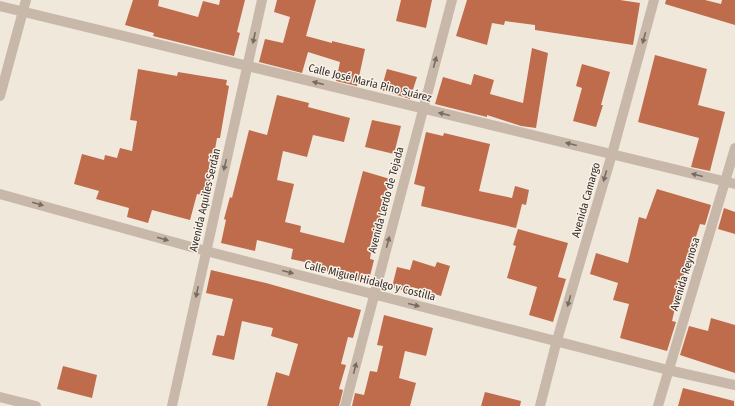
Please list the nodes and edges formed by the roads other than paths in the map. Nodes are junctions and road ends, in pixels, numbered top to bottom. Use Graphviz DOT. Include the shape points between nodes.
graph roads {
  1 [pos="26,0"];
  2 [pos="262,0"];
  3 [pos="452,0"];
  4 [pos="654,0"];
  5 [pos="0,6"];
  6 [pos="22,11"];
  7 [pos="248,66"];
  8 [pos="0,96"];
  9 [pos="423,108"];
  10 [pos="735,148"];
  11 [pos="612,154"];
  12 [pos="730,183"];
  13 [pos="0,194"];
  14 [pos="206,251"];
  15 [pos="374,294"];
  16 [pos="557,340"];
  17 [pos="668,370"];
  18 [pos="735,385"];
  19 [pos="0,397"];
  20 [pos="36,406"];
  21 [pos="172,406"];
  22 [pos="345,406"];
  23 [pos="540,406"];
  24 [pos="658,406"];
  1 -- 6 [label="street"];
  2 -- 7 [label="street, Avenida Aquiles Serdán, one-way"];
  9 -- 3 [label="street, Avenida Lerdo de Tejada, one-way"];
  4 -- 11 [label="street, Avenida Camargo, one-way"];
  5 -- 6 [label="street, Calle José María Pino Suárez"];
  6 -- 7 [label="street, Calle José María Pino Suárez"];
  6 -- 8 [label="street"];
  9 -- 7 [label="street, Calle José María Pino Suárez, one-way"];
  7 -- 14 [label="street, Avenida Aquiles Serdán, one-way"];
  11 -- 9 [label="street, Calle José María Pino Suárez, one-way"];
  15 -- 9 [label="street, Avenida Lerdo de Tejada, one-way"];
  10 -- 12 [label="street, Avenida Reynosa"];
  12 -- 11 [label="street, Calle José María Pino Suárez, one-way"];
  11 -- 16 [label="street, Avenida Camargo, one-way"];
  12 -- 17 [label="street, Avenida Reynosa"];
  13 -- 14 [label="street, Calle Miguel Hidalgo y Costilla, one-way"];
  14 -- 15 [label="street, Calle Miguel Hidalgo y Costilla, one-way"];
  14 -- 21 [label="street, Avenida Aquiles Serdán, one-way"];
  15 -- 16 [label="street, Calle Miguel Hidalgo y Costilla, one-way"];
  22 -- 15 [label="street, Avenida Lerdo de Tejada, one-way"];
  16 -- 17 [label="street, Calle Miguel Hidalgo y Costilla"];
  16 -- 23 [label="street, Avenida Camargo"];
  17 -- 18 [label="street, Calle Miguel Hidalgo y Costilla"];
  17 -- 24 [label="street, Avenida Reynosa"];
  19 -- 20 [label="street"];
}
